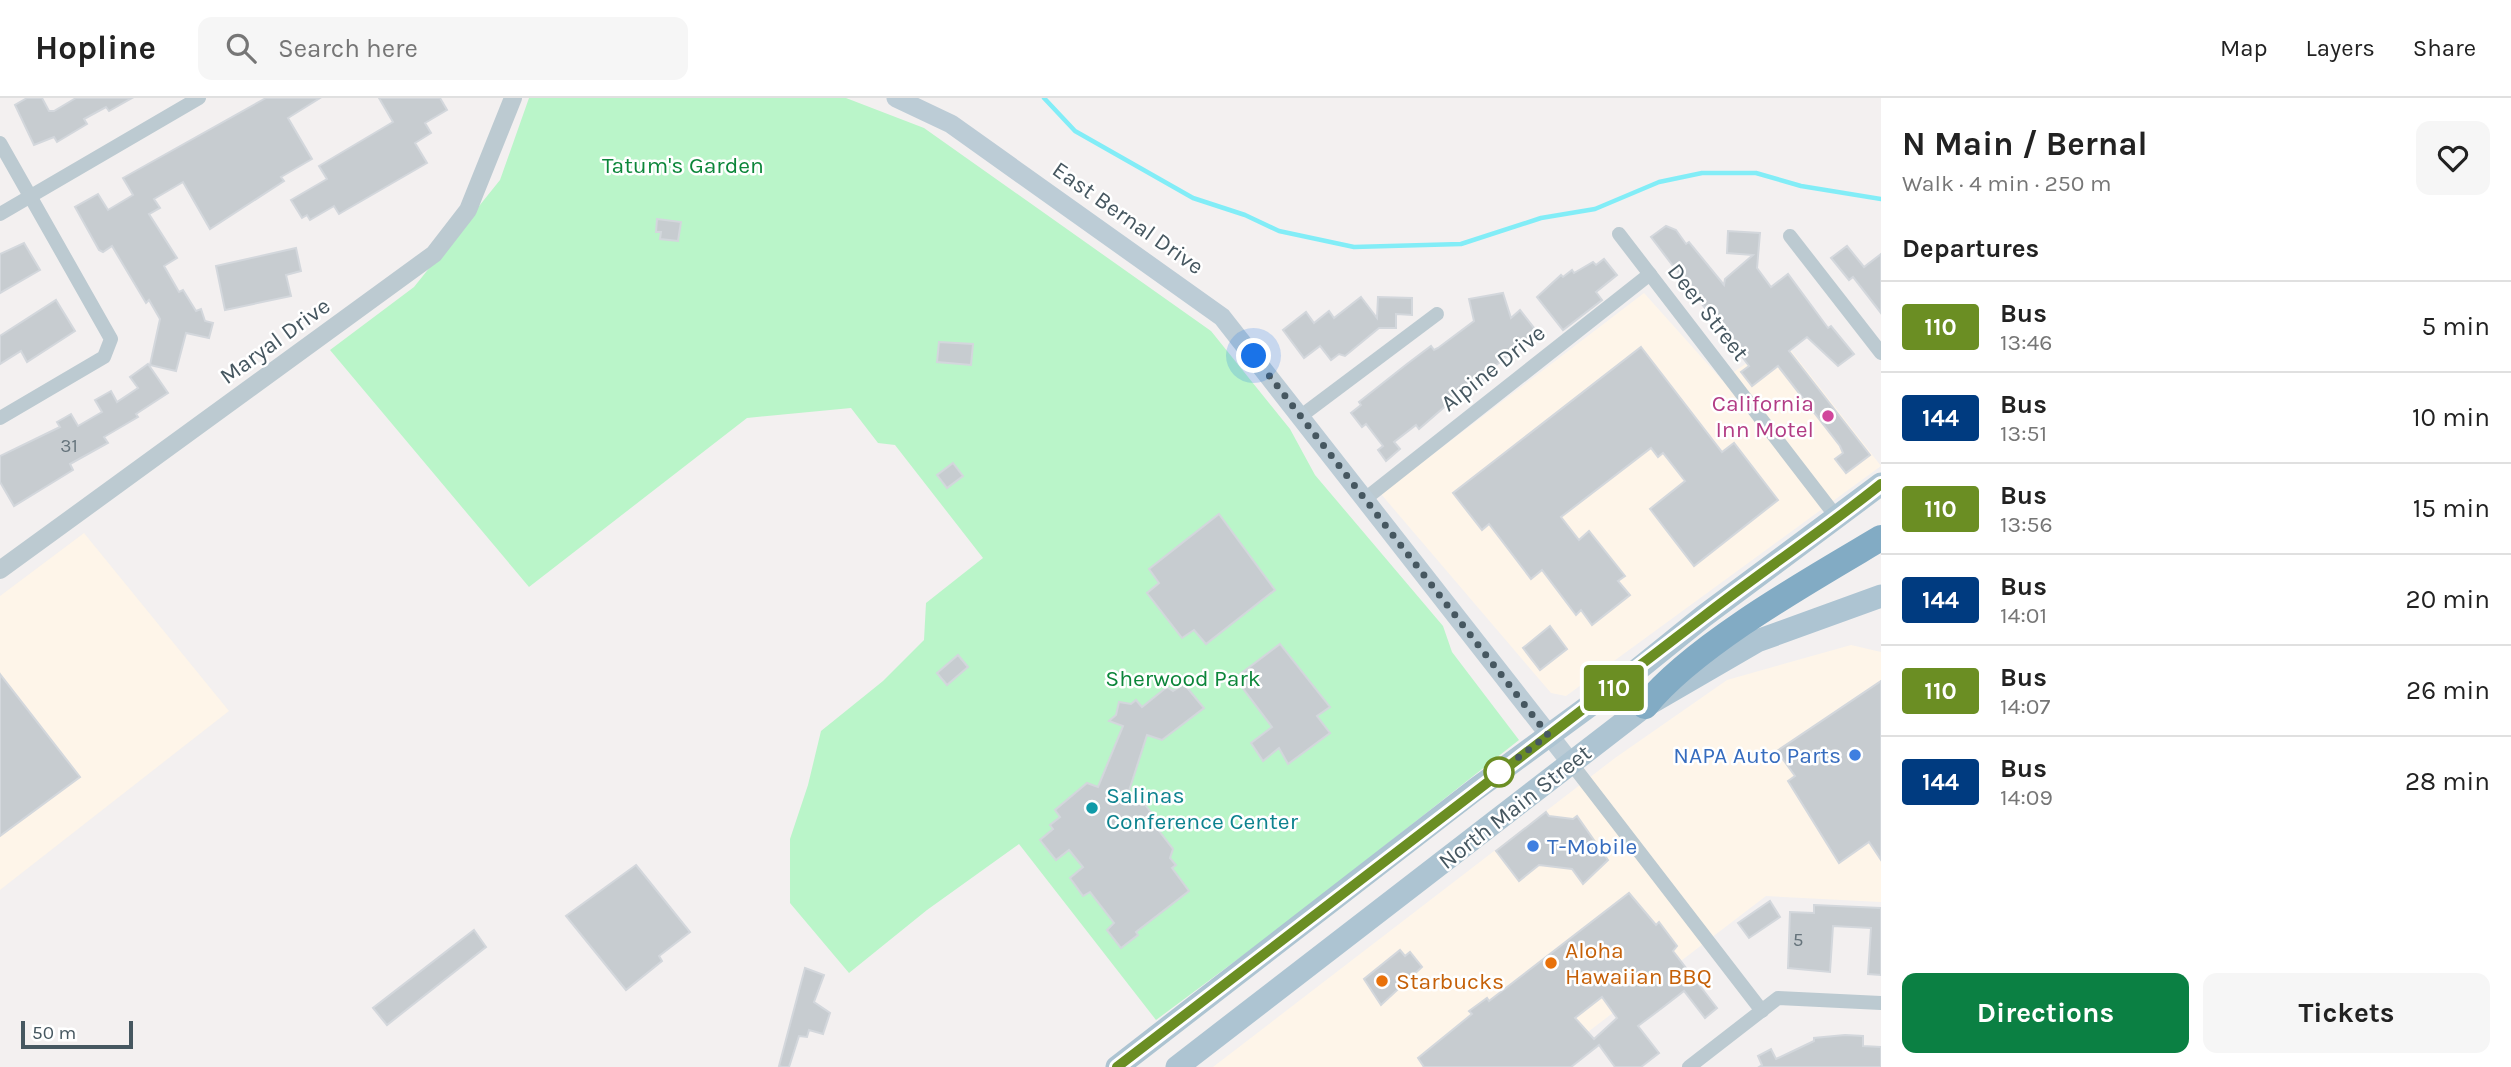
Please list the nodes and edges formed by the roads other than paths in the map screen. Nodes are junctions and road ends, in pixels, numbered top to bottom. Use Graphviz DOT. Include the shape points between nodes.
graph roads {
  1 [pos="199,98"];
  2 [pos="513,98"];
  3 [pos="896,98"];
  4 [pos="0,143"];
  5 [pos="30,197"];
  6 [pos="0,214"];
  7 [pos="1619,234"];
  8 [pos="1790,236"];
  9 [pos="1650,274"];
  10 [pos="1437,314"];
  11 [pos="1881,353"];
  12 [pos="1301,416"];
  13 [pos="0,418"];
  14 [pos="1881,484"];
  15 [pos="1365,499"];
  16 [pos="1838,519"];
  17 [pos="1881,538"];
  18 [pos="0,570"];
  19 [pos="1881,596"];
  20 [pos="1646,706"];
  21 [pos="1548,735"];
  22 [pos="1571,763"];
  23 [pos="1881,1003"];
  24 [pos="1762,1010"];
  25 [pos="1117,1067"];
  26 [pos="1177,1067"];
  27 [pos="1689,1067"];
  1 -- 5 [label="street"];
  2 -- 18 [label="street, Maryal Drive" via="468,210 434,254"];
  3 -- 12 [label="main road, East Bernal Drive" via="951,124 1204,302 1239,335"];
  4 -- 5 [label="street"];
  5 -- 6 [label="street"];
  5 -- 13 [label="street" via="109,332 110,345 98,361"];
  7 -- 9 [label="street, Deer Street"];
  8 -- 11 [label="street"];
  9 -- 15 [label="street, Alpine Drive"];
  9 -- 16 [label="street, Deer Street"];
  10 -- 12 [label="street"];
  12 -- 15 [label="main road, East Bernal Drive"];
  14 -- 16 [label="main road, North Main Street"];
  15 -- 21 [label="main road, East Bernal Drive"];
  16 -- 21 [label="main road, North Main Street"];
  17 -- 20 [label="highway" via="1747,622 1665,681"];
  19 -- 20 [label="main road, North Main Street" via="1757,642"];
  20 -- 22 [label="main road, North Main Street"];
  21 -- 22 [label="main road, East Bernal Drive"];
  21 -- 25 [label="main road, North Main Street"];
  22 -- 24 [label="street"];
  22 -- 26 [label="main road, North Main Street"];
  23 -- 24 [label="street" via="1778,998"];
  24 -- 27 [label="street"];
}
